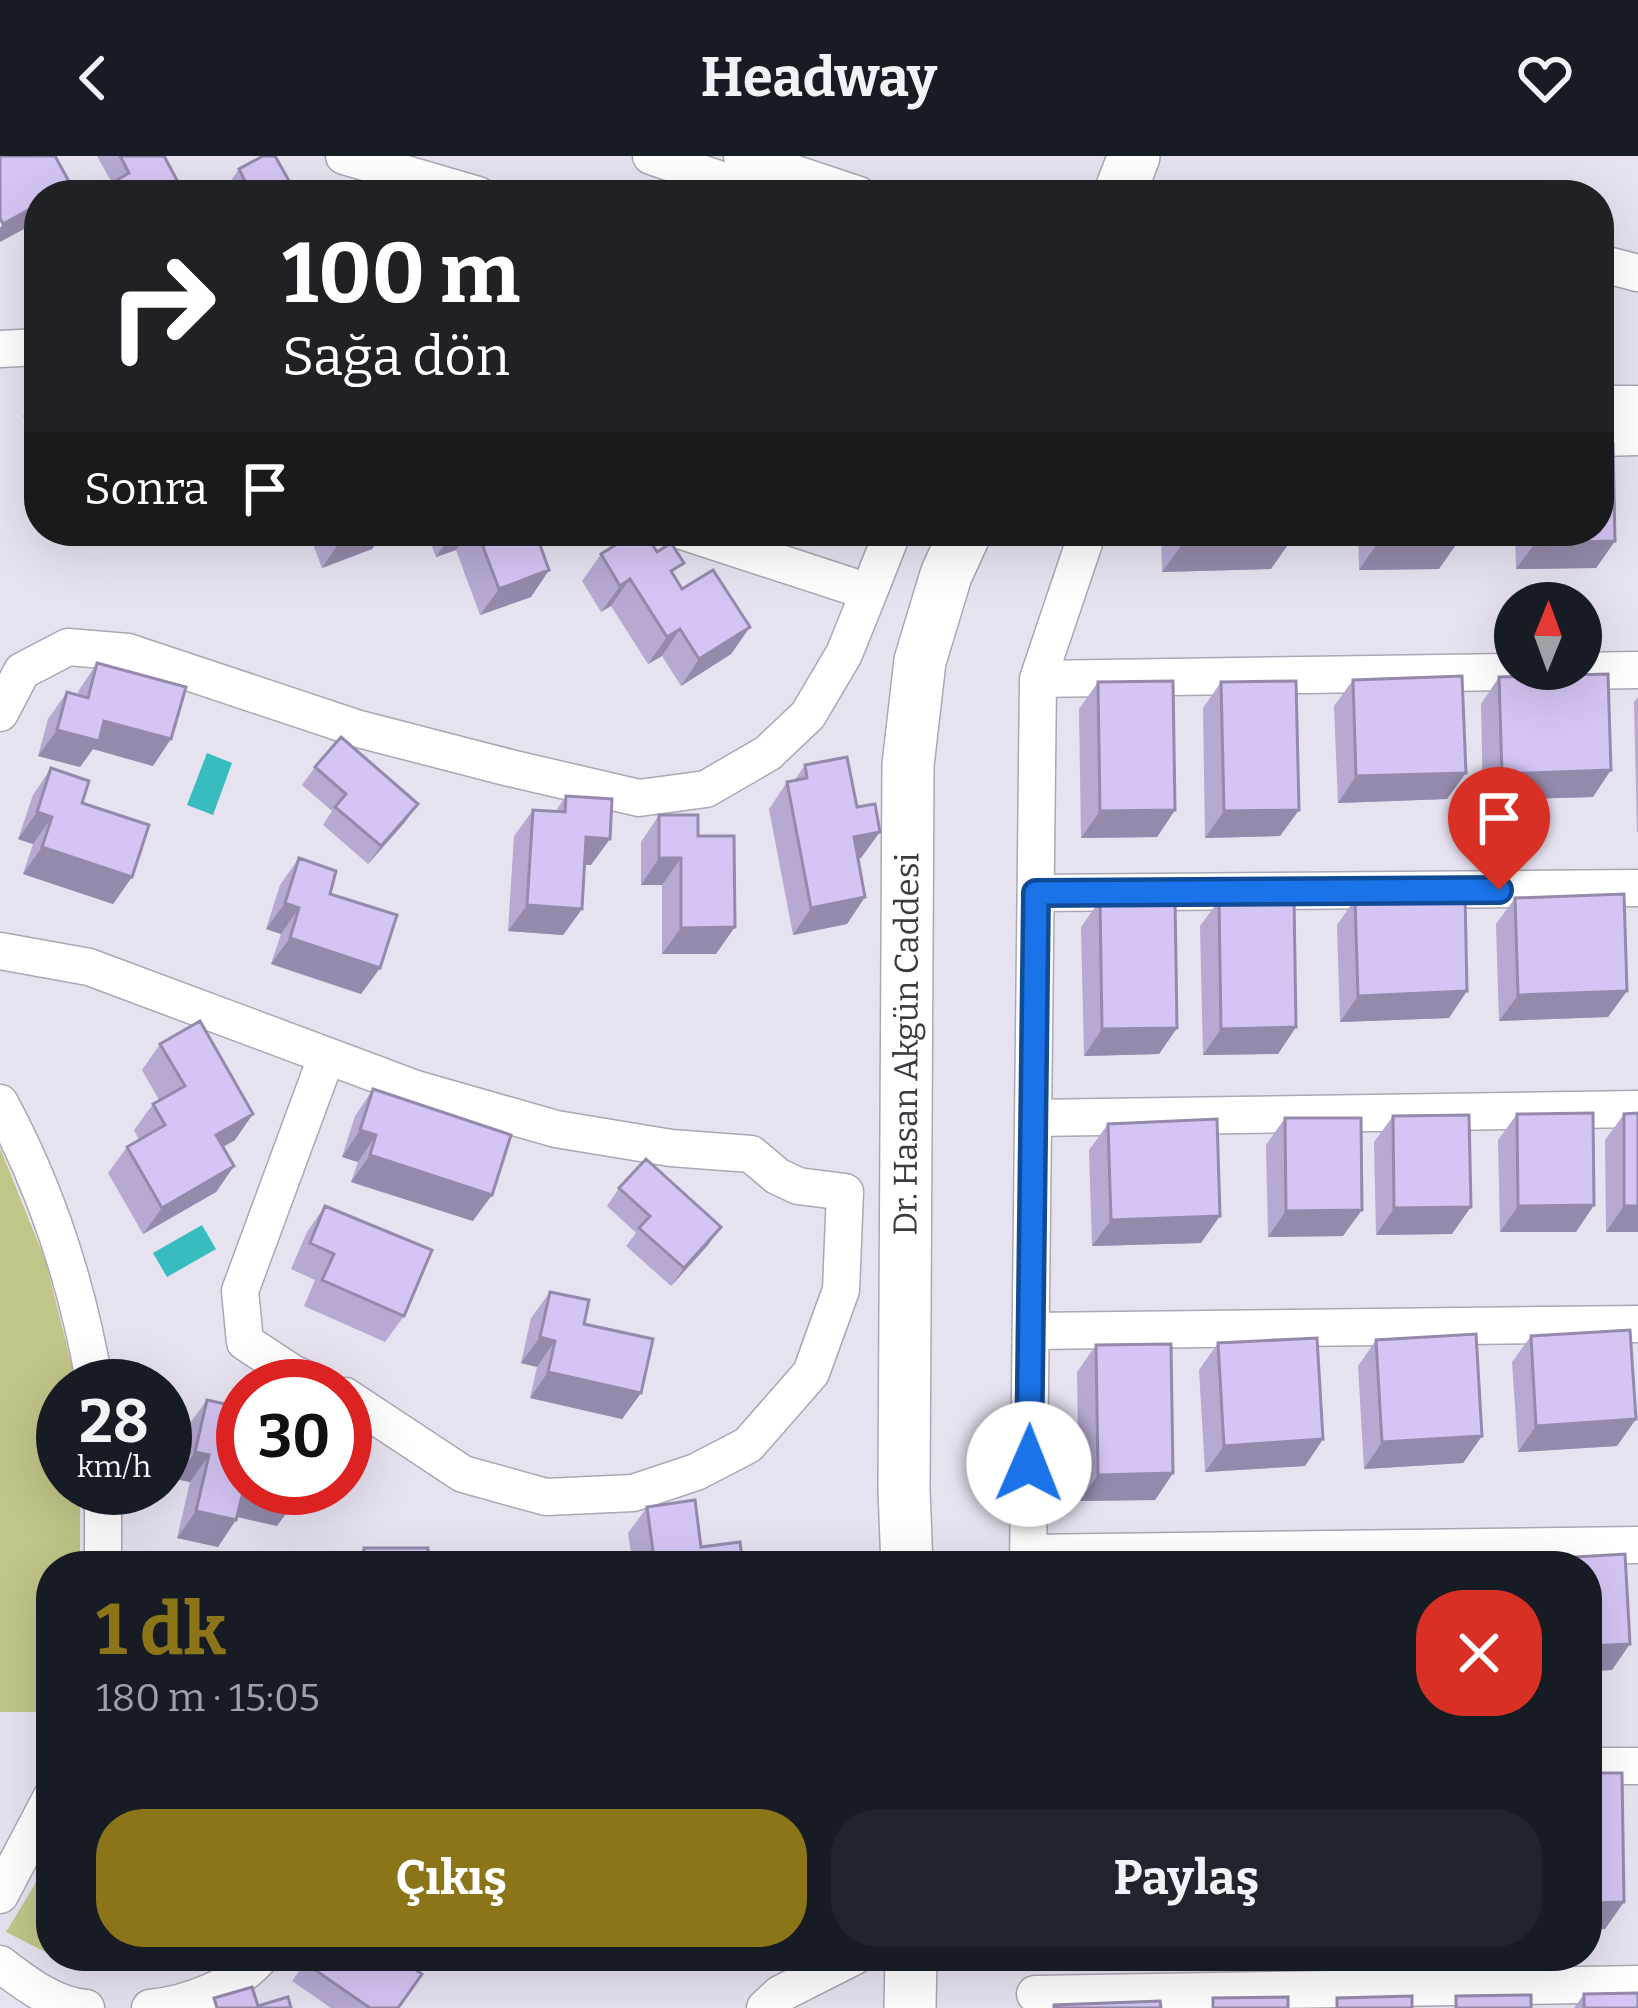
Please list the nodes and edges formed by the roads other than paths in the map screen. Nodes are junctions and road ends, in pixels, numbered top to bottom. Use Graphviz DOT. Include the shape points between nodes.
graph roads {
  1 [pos="344,156"];
  2 [pos="651,156"];
  3 [pos="742,156"];
  4 [pos="426,180"];
  5 [pos="721,180"];
  6 [pos="815,180"];
  7 [pos="728,546"];
  8 [pos="887,546"];
  9 [pos="959,546"];
  10 [pos="1083,546"];
  11 [pos="869,592"];
  12 [pos="1638,670"];
  13 [pos="1038,679"];
  14 [pos="0,713"];
  15 [pos="1638,888"];
  16 [pos="1036,893"];
  17 [pos="0,951"];
  18 [pos="326,1058"];
  19 [pos="0,1102"];
  20 [pos="1638,1109"];
  21 [pos="1033,1118"];
  22 [pos="1638,1324"];
  23 [pos="1031,1331"];
  24 [pos="90,1359"];
  25 [pos="271,1359"];
  26 [pos="372,1414"];
  27 [pos="103,1515"];
  28 [pos="1638,1545"];
  29 [pos="103,1551"];
  30 [pos="907,1551"];
  31 [pos="1028,1551"];
  32 [pos="1377,1551"];
  33 [pos="1602,1766"];
  34 [pos="1638,1766"];
  35 [pos="36,1827"];
  36 [pos="0,1895"];
  37 [pos="0,1964"];
  38 [pos="247,1971"];
  39 [pos="825,1971"];
  40 [pos="911,1971"];
  41 [pos="1638,1984"];
  42 [pos="1035,1994"];
  43 [pos="86,2008"];
  44 [pos="150,2008"];
  45 [pos="765,2008"];
  46 [pos="910,2008"];
  1 -- 4 [label="street"];
  2 -- 5 [label="street"];
  3 -- 6 [label="street"];
  7 -- 11 [label="street"];
  8 -- 11 [label="street"];
  9 -- 30 [label="street, Dr. Hasan Akgün Caddesi" via="920,661 908,765"];
  10 -- 13 [label="street"];
  11 -- 14 [label="street" via="808,715 768,752 706,789 639,798 510,768 359,729 128,652 68,647 22,671"];
  12 -- 13 [label="street"];
  13 -- 16 [label="street"];
  15 -- 16 [label="street"];
  16 -- 21 [label="street"];
  17 -- 18 [label="street" via="89,967"];
  18 -- 25 [label="street" via="240,1292 244,1342"];
  18 -- 26 [label="street" via="556,1129 751,1154 799,1186 845,1192 842,1290 811,1373 748,1445 696,1472 633,1493 546,1497 463,1474"];
  19 -- 24 [label="street" via="34,1167 82,1309"];
  20 -- 21 [label="street"];
  21 -- 23 [label="street"];
  22 -- 23 [label="street"];
  23 -- 31 [label="street"];
  27 -- 29 [label="street"];
  28 -- 32 [label="street"];
  33 -- 34 [label="street"];
  35 -- 36 [label="street"];
  37 -- 43 [label="street"];
  38 -- 44 [label="street" via="205,1994"];
  39 -- 45 [label="street"];
  40 -- 46 [label="street"];
  41 -- 42 [label="street"];
}
